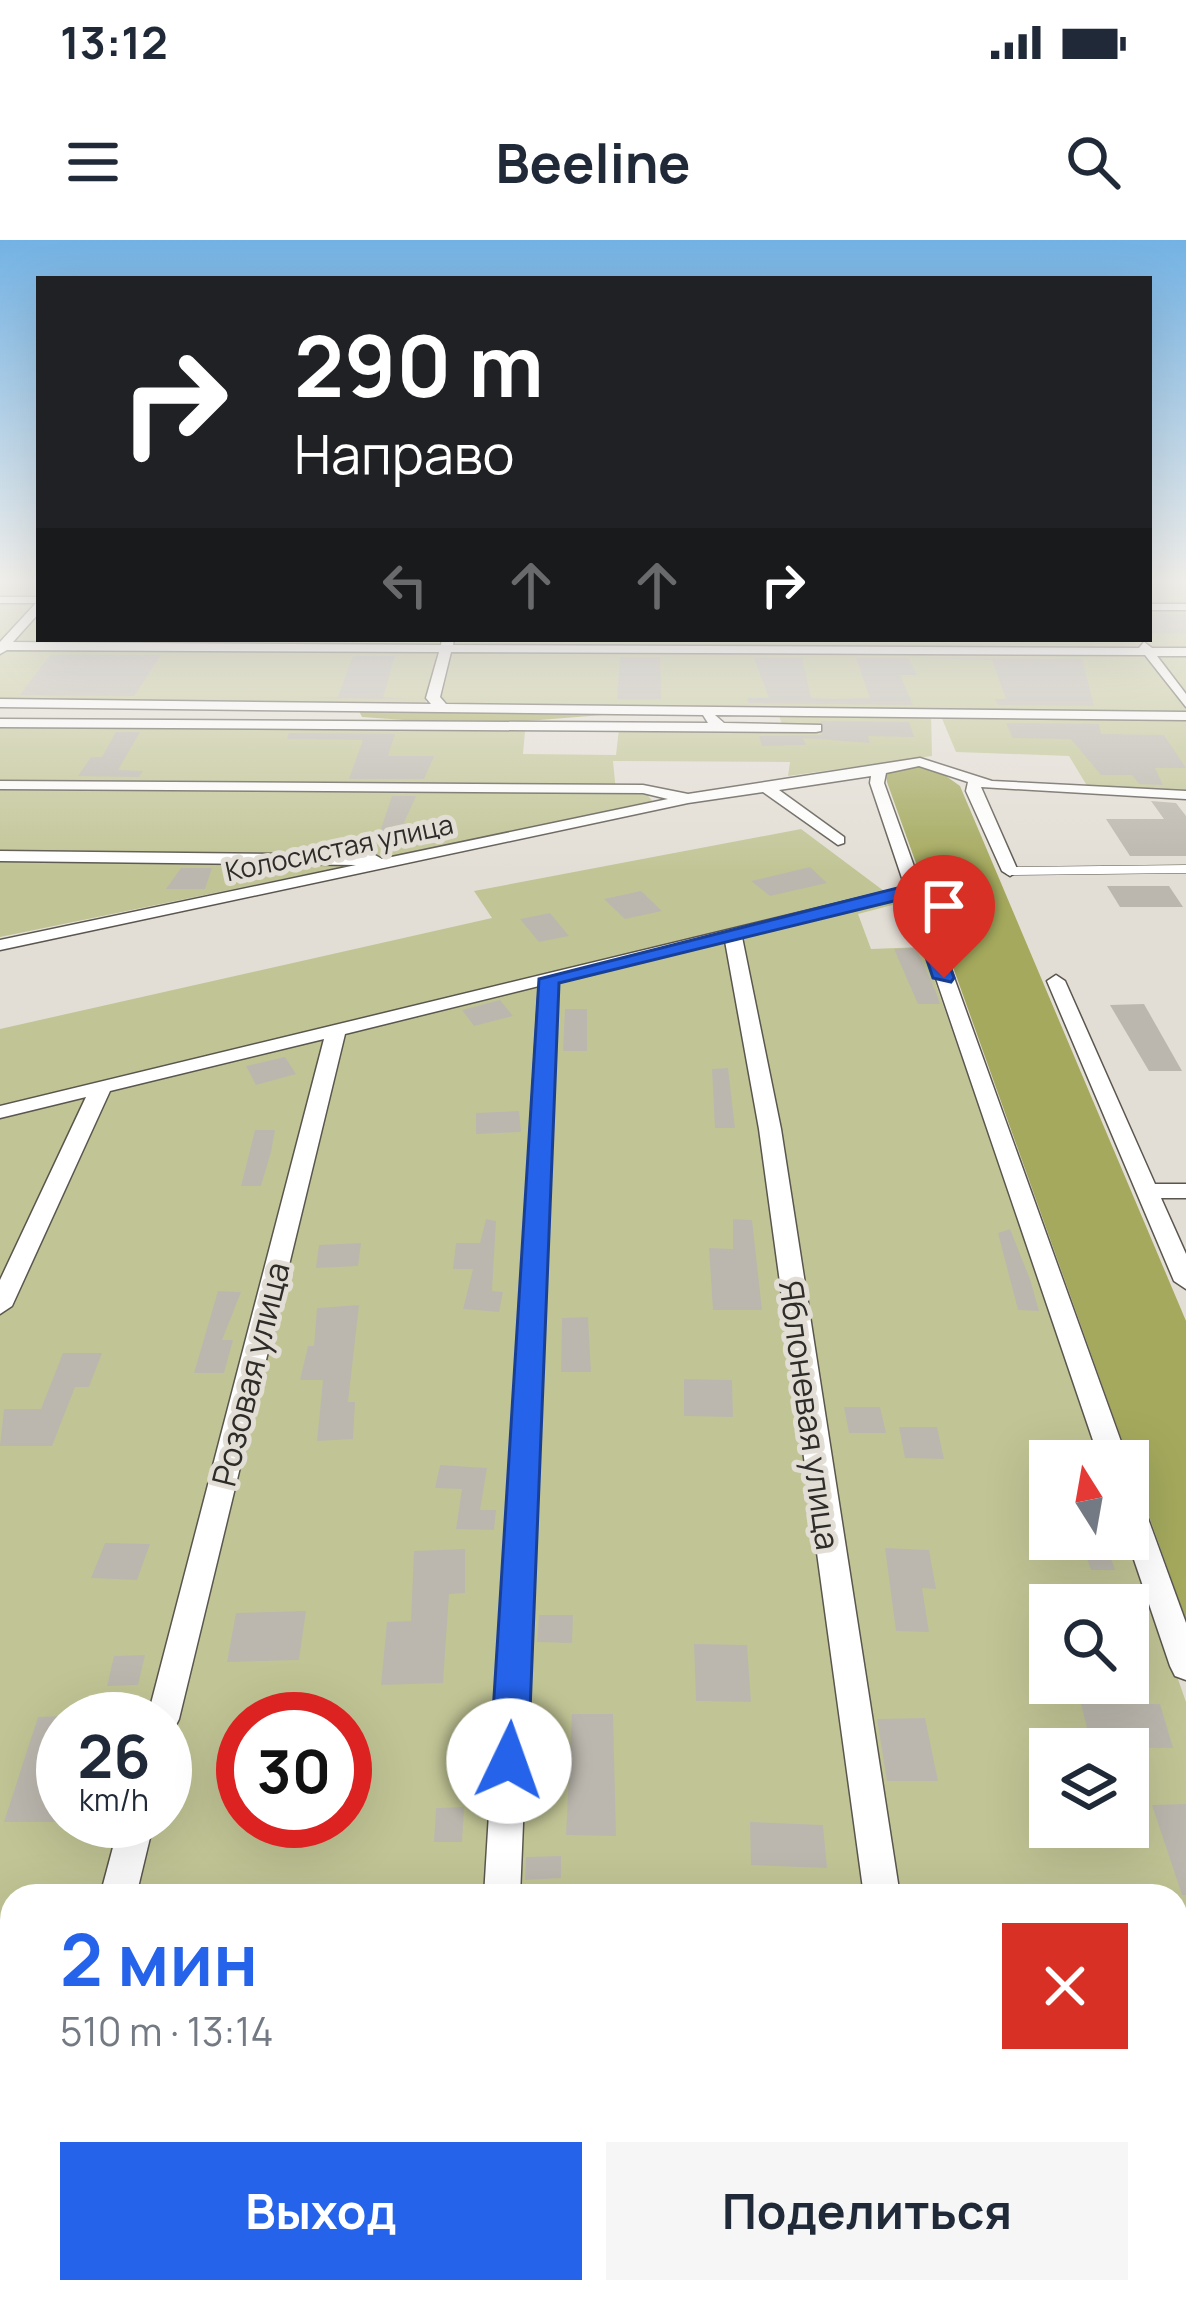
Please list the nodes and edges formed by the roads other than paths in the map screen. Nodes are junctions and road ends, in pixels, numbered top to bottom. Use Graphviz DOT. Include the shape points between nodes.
graph roads {
  1 [pos="438,679"];
  2 [pos="0,703"];
  3 [pos="442,707"];
  4 [pos="699,708"];
  5 [pos="1186,716"];
  6 [pos="0,723"];
  7 [pos="720,727"];
  8 [pos="816,728"];
  9 [pos="879,770"];
  10 [pos="975,782"];
  11 [pos="0,785"];
  12 [pos="764,786"];
  13 [pos="1186,795"];
  14 [pos="693,798"];
  15 [pos="838,840"];
  16 [pos="0,856"];
  17 [pos="395,864"];
  18 [pos="1186,869"];
  19 [pos="1010,871"];
  20 [pos="913,890"];
  21 [pos="734,935"];
  22 [pos="0,945"];
  23 [pos="549,979"];
  24 [pos="1056,981"];
  25 [pos="336,1030"];
  26 [pos="101,1088"];
  27 [pos="0,1112"];
  28 [pos="1147,1191"];
  29 [pos="1186,1191"];
  30 [pos="1186,1282"];
  31 [pos="0,1306"];
  32 [pos="1107,1440"];
  33 [pos="1149,1560"];
  34 [pos="1186,1666"];
  35 [pos="170,1692"];
  36 [pos="130,1848"];
  37 [pos="121,1884"];
  38 [pos="503,1884"];
  39 [pos="880,1884"];
  1 -- 3 [label="street" via="433,698"];
  2 -- 3 [label="street"];
  3 -- 4 [label="street"];
  4 -- 5 [label="street"];
  4 -- 7 [label="street"];
  6 -- 7 [label="street"];
  7 -- 8 [label="street"];
  9 -- 10 [label="street, Колосистая улица" via="920,762"];
  9 -- 12 [label="street, Колосистая улица"];
  9 -- 20 [label="street"];
  10 -- 13 [label="street, Колосистая улица"];
  10 -- 19 [label="street"];
  11 -- 14 [label="street" via="643,789"];
  12 -- 14 [label="street, Колосистая улица"];
  12 -- 15 [label="street"];
  14 -- 17 [label="street, Колосистая улица"];
  16 -- 17 [label="street" via="352,857"];
  17 -- 22 [label="street, Колосистая улица"];
  18 -- 19 [label="lane"];
  20 -- 21 [label="street"];
  20 -- 32 [label="street"];
  21 -- 23 [label="street"];
  21 -- 39 [label="street, Яблоневая улица" via="770,1129"];
  23 -- 25 [label="street"];
  23 -- 38 [label="street"];
  24 -- 28 [label="street"];
  25 -- 26 [label="street"];
  25 -- 35 [label="street, Розовая улица"];
  26 -- 27 [label="street"];
  26 -- 31 [label="street"];
  28 -- 29 [label="street"];
  28 -- 30 [label="street"];
  33 -- 34 [label="street"];
  36 -- 37 [label="street"];
}
